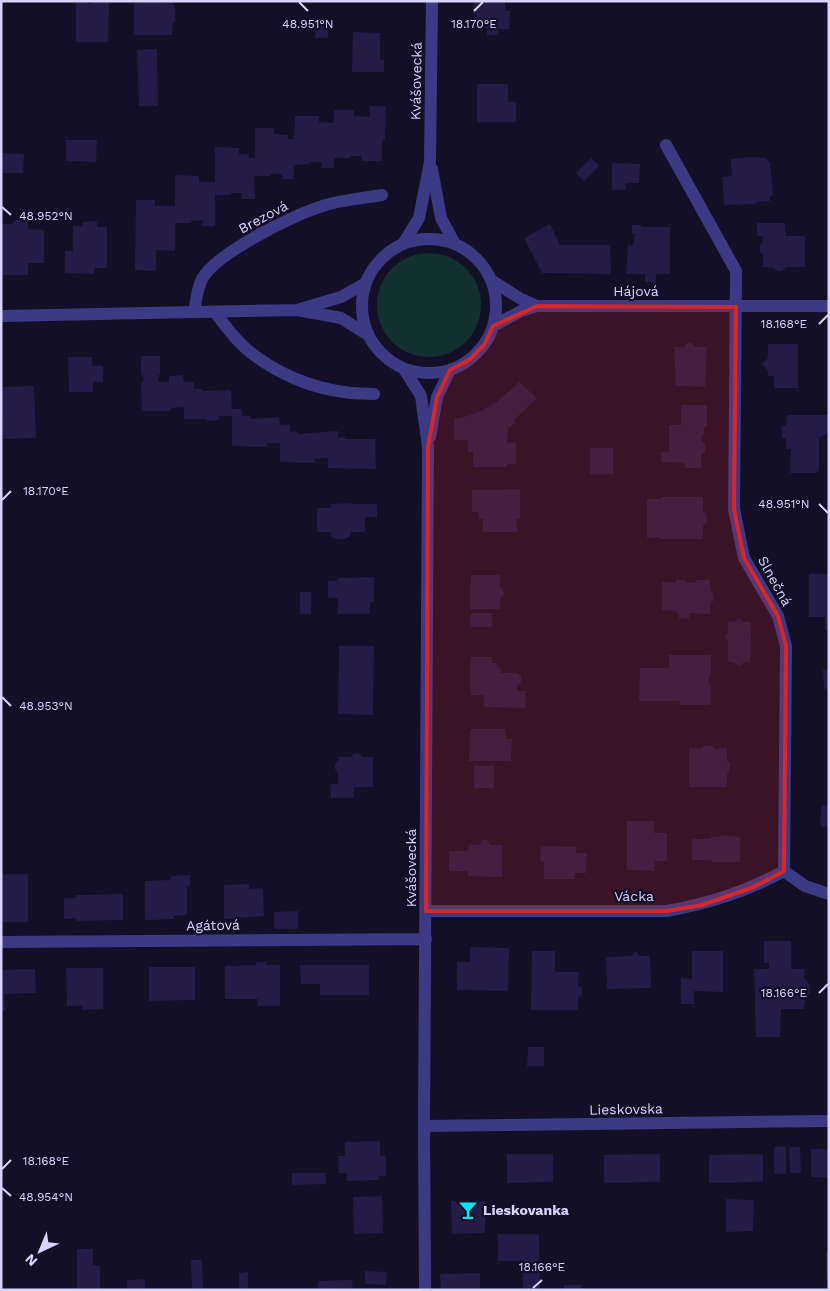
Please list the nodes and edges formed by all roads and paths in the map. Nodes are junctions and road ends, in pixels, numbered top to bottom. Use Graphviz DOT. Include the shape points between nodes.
graph roads {
  1 [pos="432,1"];
  2 [pos="666,145"];
  3 [pos="430,162"];
  4 [pos="382,195"];
  5 [pos="403,244"];
  6 [pos="455,244"];
  7 [pos="491,280"];
  8 [pos="366,282"];
  9 [pos="537,306"];
  10 [pos="829,306"];
  11 [pos="736,307"];
  12 [pos="297,310"];
  13 [pos="194,312"];
  14 [pos="215,312"];
  15 [pos="1,316"];
  16 [pos="493,326"];
  17 [pos="368,335"];
  18 [pos="404,369"];
  19 [pos="450,370"];
  20 [pos="374,394"];
  21 [pos="428,446"];
  22 [pos="784,871"];
  23 [pos="829,894"];
  24 [pos="426,911"];
  25 [pos="426,939"];
  26 [pos="1,942"];
  27 [pos="829,1121"];
  28 [pos="424,1126"];
  29 [pos="425,1290"];
  1 -- 3 [label="street, Kvášovecká"];
  2 -- 11 [label="street" via="736,271"];
  3 -- 5 [label="street, Kvášovecká" via="420,218"];
  3 -- 6 [label="street, Kvášovecká" via="441,218"];
  4 -- 13 [label="street, Brezová" via="305,212 258,235 228,254 202,278"];
  5 -- 6 [label="street" via="420,239 438,239"];
  5 -- 8 [label="street" via="374,266"];
  6 -- 7 [label="street" via="482,265"];
  7 -- 9 [label="street, Hájová"];
  7 -- 16 [label="street" via="496,311"];
  8 -- 12 [label="street" via="341,297"];
  8 -- 17 [label="street" via="362,318"];
  9 -- 11 [label="street, Hájová"];
  9 -- 16 [label="street, Hájová"];
  10 -- 11 [label="street, Hájová"];
  11 -- 22 [label="street, Slnečná" via="734,509 744,558 778,616 786,646"];
  12 -- 14 [label="street"];
  12 -- 17 [label="street" via="341,318"];
  13 -- 14 [label="street"];
  13 -- 15 [label="street"];
  14 -- 20 [label="street" via="249,352 277,370 321,387"];
  16 -- 19 [label="street" via="484,345 469,360"];
  17 -- 18 [label="street" via="377,349"];
  18 -- 19 [label="street" via="427,373"];
  18 -- 21 [label="street, Kvášovecká" via="420,396"];
  19 -- 21 [label="street, Kvášovecká" via="437,397"];
  21 -- 24 [label="street, Kvášovecká"];
  22 -- 23 [label="street" via="805,886"];
  22 -- 24 [label="street, Vácka" via="754,887 702,905 667,911"];
  24 -- 25 [label="street, Kvášovecká"];
  25 -- 26 [label="street, Agátová"];
  25 -- 28 [label="street, Kvášovecká"];
  27 -- 28 [label="street, Lieskovska"];
  28 -- 29 [label="street, Kvášovecká"];
}
